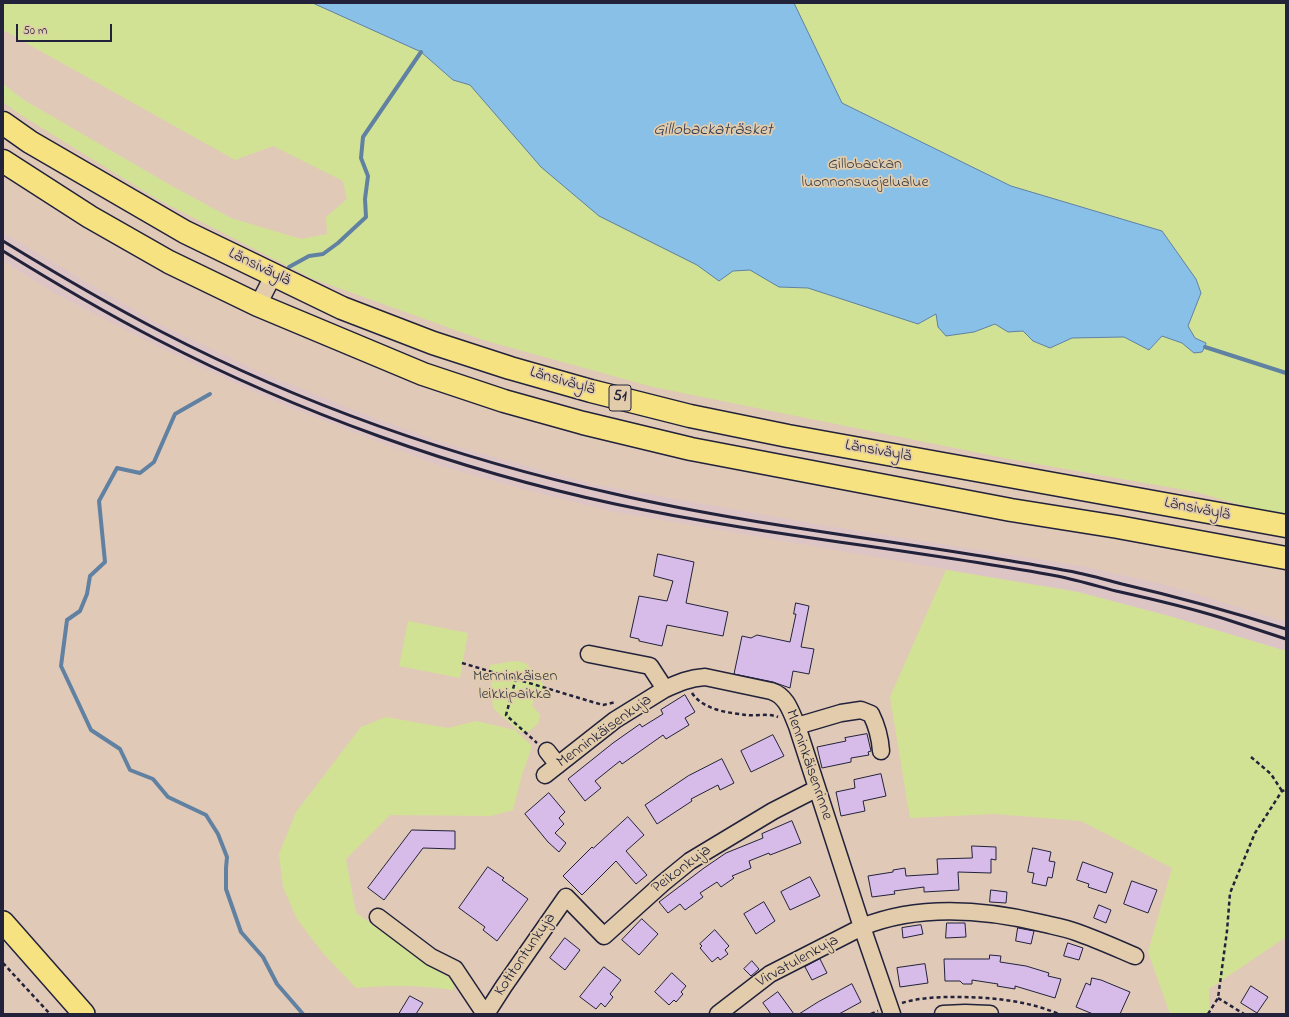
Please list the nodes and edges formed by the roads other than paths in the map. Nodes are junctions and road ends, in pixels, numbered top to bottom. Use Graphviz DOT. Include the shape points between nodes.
graph roads {
  1 [pos="3,123"];
  2 [pos="3,161"];
  3 [pos="274,274"];
  4 [pos="258,305"];
  5 [pos="1286,526"];
  6 [pos="1286,558"];
  7 [pos="589,654"];
  8 [pos="665,690"];
  9 [pos="797,726"];
  10 [pos="547,751"];
  11 [pos="881,751"];
  12 [pos="558,765"];
  13 [pos="545,775"];
  14 [pos="816,789"];
  15 [pos="566,897"];
  16 [pos="378,917"];
  17 [pos="3,922"];
  18 [pos="862,927"];
  19 [pos="1135,956"];
  20 [pos="84,1014"];
  21 [pos="486,1014"];
  22 [pos="718,1014"];
  23 [pos="892,1014"];
  24 [pos="943,1014"];
  25 [pos="990,1014"];
  1 -- 3 [label="highway, Länsiväylä / 51" via="36,146 185,232"];
  2 -- 4 [label="highway, Länsiväylä / 51" via="90,217 169,262"];
  3 -- 4 [label="street"];
  3 -- 5 [label="highway, Länsiväylä / 51" via="342,308 433,343 510,368 690,416"];
  4 -- 6 [label="highway, Länsiväylä / 51" via="423,374 504,401 591,425 782,467"];
  7 -- 8 [label="street" via="650,666"];
  8 -- 9 [label="street, Menninkäisenrinne" via="684,680 705,677 777,692 785,700"];
  8 -- 12 [label="street, Menninkäisenkuja" via="615,720"];
  9 -- 11 [label="street" via="861,710 871,714 876,723"];
  9 -- 14 [label="street, Menninkäisenrinne"];
  10 -- 12 [label="street"];
  12 -- 13 [label="street, Menninkäisenkuja"];
  14 -- 15 [label="street, Peikonkuja" via="773,811 690,861 604,936"];
  14 -- 18 [label="street, Menninkäisenrinne"];
  15 -- 21 [label="street, Kotitontunkuja"];
  16 -- 21 [label="street" via="431,958 455,969"];
  17 -- 20 [label="main road"];
  18 -- 19 [label="street, Virvatulenkuja" via="895,916 928,912 995,914 1075,931"];
  18 -- 22 [label="street, Virvatulenkuja" via="770,974"];
  18 -- 23 [label="street, Menninkäisenrinne"];
  24 -- 25 [label="street"];
}
